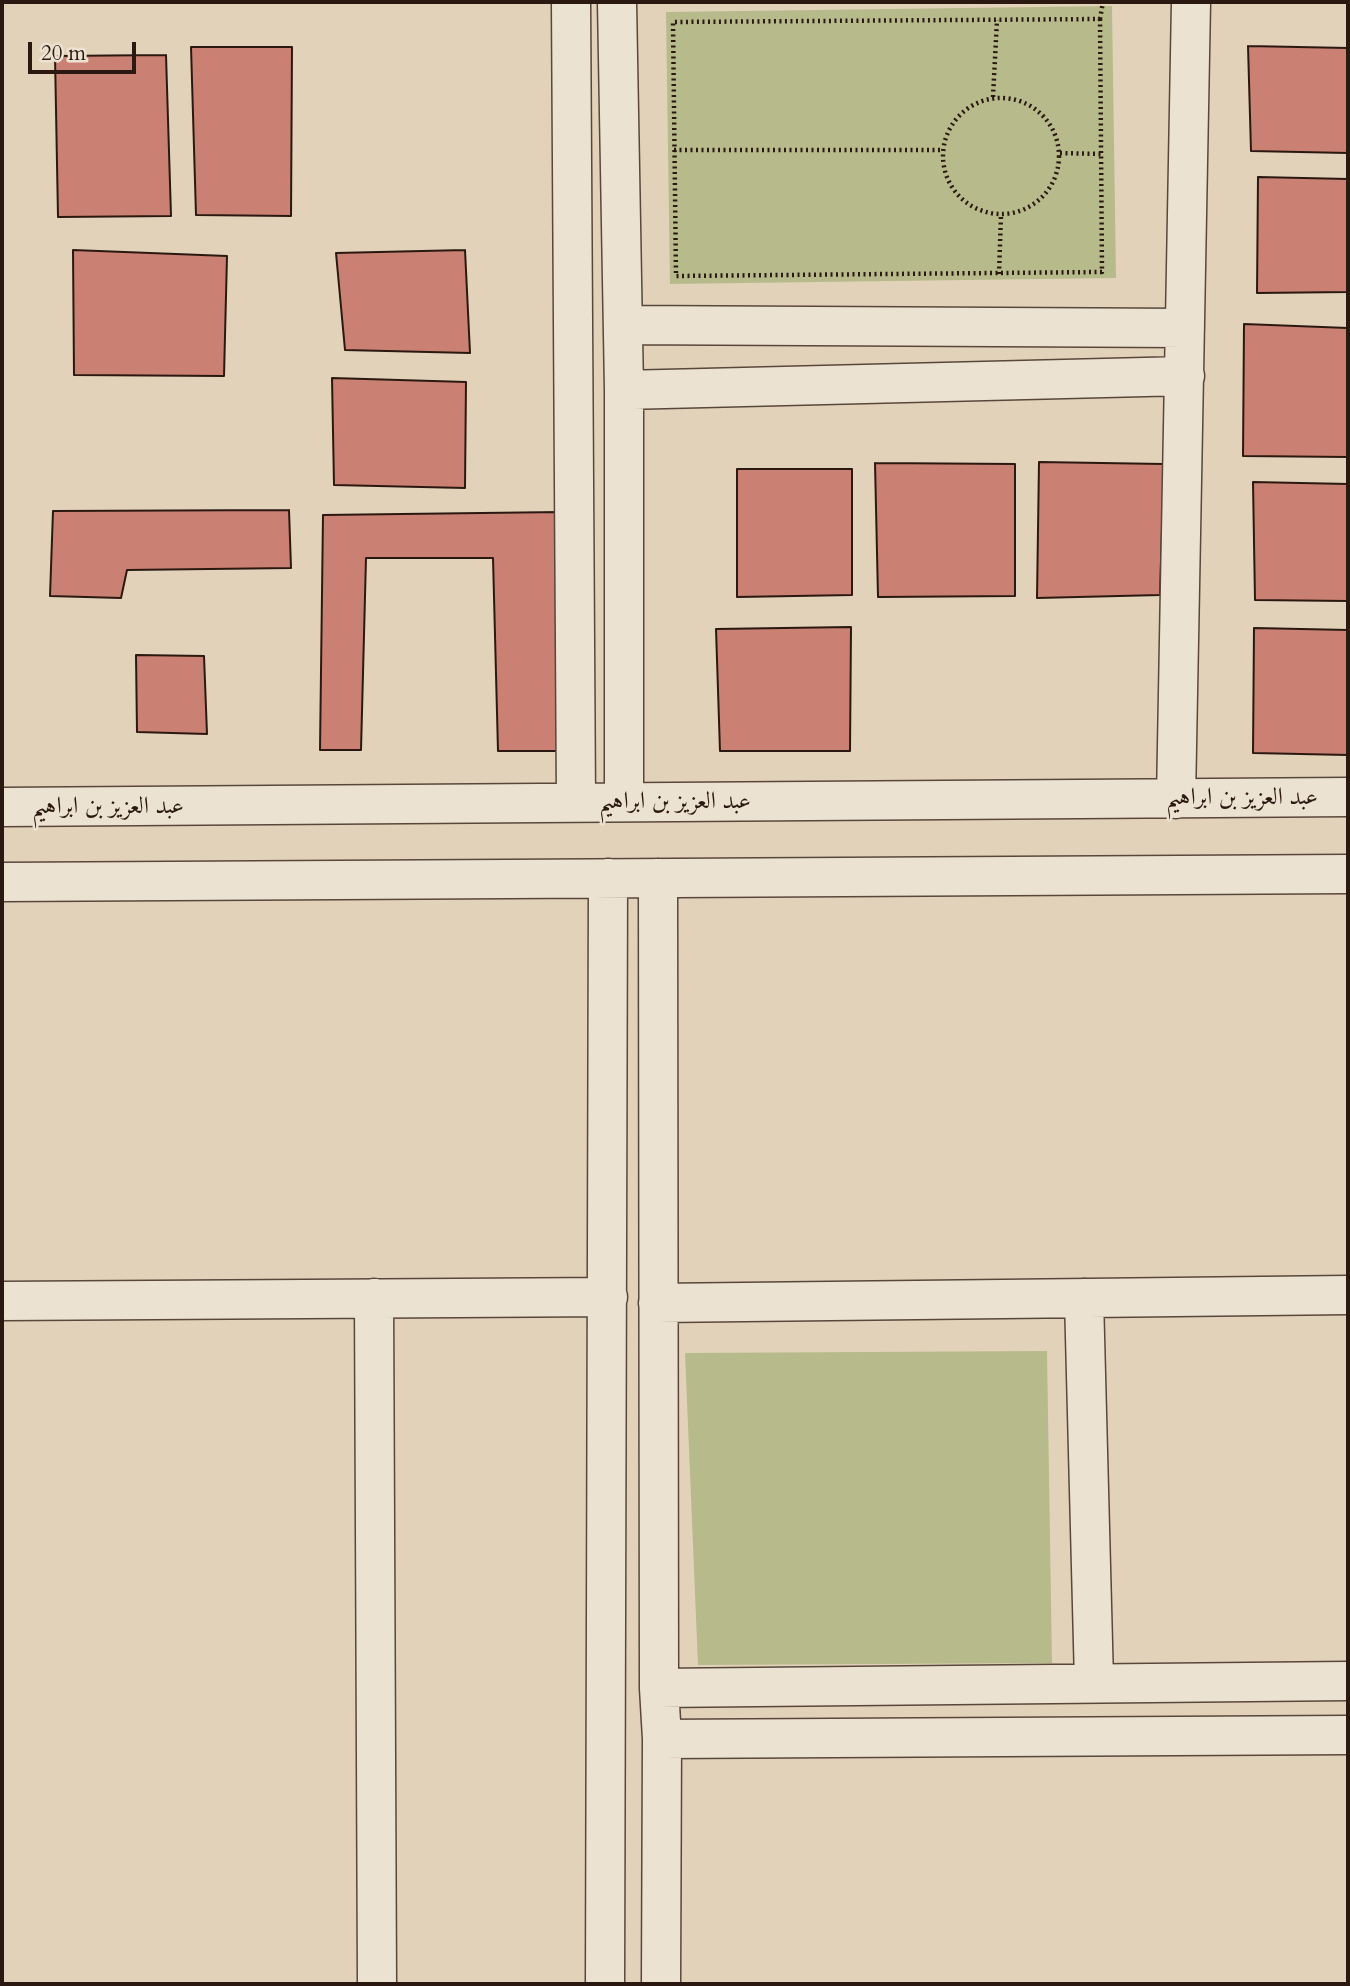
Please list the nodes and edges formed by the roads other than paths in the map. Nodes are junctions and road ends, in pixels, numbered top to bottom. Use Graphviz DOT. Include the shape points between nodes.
graph roads {
  1 [pos="571,2"];
  2 [pos="617,2"];
  3 [pos="1191,2"];
  4 [pos="573,257"];
  5 [pos="622,259"];
  6 [pos="623,326"];
  7 [pos="1185,328"];
  8 [pos="1185,376"];
  9 [pos="624,390"];
  10 [pos="1348,797"];
  11 [pos="1175,799"];
  12 [pos="576,802"];
  13 [pos="624,802"];
  14 [pos="2,807"];
  15 [pos="1348,874"];
  16 [pos="608,878"];
  17 [pos="658,878"];
  18 [pos="2,882"];
  19 [pos="1348,1295"];
  20 [pos="608,1297"];
  21 [pos="374,1298"];
  22 [pos="1084,1298"];
  23 [pos="2,1301"];
  24 [pos="659,1303"];
  25 [pos="1348,1681"];
  26 [pos="1094,1682"];
  27 [pos="659,1688"];
  28 [pos="1348,1735"];
  29 [pos="662,1739"];
  30 [pos="377,1984"];
  31 [pos="605,1984"];
  32 [pos="661,1984"];
  1 -- 4 [label="street"];
  2 -- 5 [label="street"];
  3 -- 7 [label="street"];
  4 -- 5 [label="street"];
  4 -- 12 [label="street"];
  5 -- 6 [label="street"];
  6 -- 7 [label="street"];
  6 -- 9 [label="street"];
  7 -- 8 [label="street"];
  8 -- 9 [label="street"];
  8 -- 11 [label="street"];
  9 -- 13 [label="street"];
  10 -- 11 [label="street, عبد العزيز بن ابراهيم"];
  11 -- 13 [label="street, عبد العزيز بن ابراهيم"];
  12 -- 13 [label="street, عبد العزيز بن ابراهيم"];
  12 -- 14 [label="street, عبد العزيز بن ابراهيم"];
  15 -- 17 [label="street"];
  16 -- 17 [label="street"];
  16 -- 18 [label="street"];
  16 -- 20 [label="street"];
  17 -- 24 [label="street"];
  19 -- 22 [label="street"];
  20 -- 21 [label="street"];
  20 -- 31 [label="street"];
  21 -- 23 [label="street"];
  21 -- 30 [label="street"];
  22 -- 24 [label="street"];
  22 -- 26 [label="street"];
  24 -- 27 [label="street"];
  25 -- 26 [label="street"];
  26 -- 27 [label="street"];
  27 -- 29 [label="street"];
  28 -- 29 [label="street"];
  29 -- 32 [label="street"];
}
